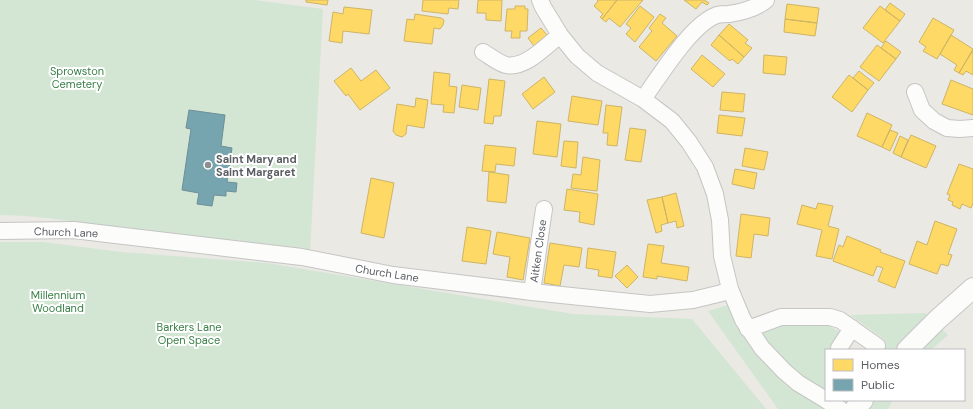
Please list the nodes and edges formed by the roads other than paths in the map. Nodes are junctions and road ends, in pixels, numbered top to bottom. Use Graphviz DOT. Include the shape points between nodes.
graph roads {
  1 [pos="540,0"];
  2 [pos="766,0"];
  3 [pos="560,35"];
  4 [pos="484,52"];
  5 [pos="915,92"];
  6 [pos="643,99"];
  7 [pos="973,128"];
  8 [pos="544,209"];
  9 [pos="0,230"];
  10 [pos="973,288"];
  11 [pos="730,289"];
  12 [pos="532,292"];
  13 [pos="852,328"];
  14 [pos="748,329"];
  15 [pos="878,346"];
  16 [pos="839,348"];
  17 [pos="908,349"];
  18 [pos="825,399"];
  19 [pos="828,401"];
  20 [pos="862,401"];
  21 [pos="840,409"];
  22 [pos="855,409"];
  1 -- 3 [label="street"];
  2 -- 6 [label="street" via="743,11 718,15 704,22 693,32"];
  3 -- 4 [label="street" via="526,62 515,66 504,64"];
  3 -- 6 [label="street" via="577,56 597,73"];
  5 -- 7 [label="street" via="922,110 934,121 947,128"];
  6 -- 11 [label="street" via="672,121 705,167 715,194 720,220 722,256"];
  8 -- 12 [label="street, Aitken Close"];
  9 -- 12 [label="street, Church Lane" via="74,230 302,257 393,275"];
  10 -- 17 [label="street"];
  11 -- 12 [label="street, Church Lane" via="693,300 650,304"];
  11 -- 14 [label="street"];
  13 -- 14 [label="street" via="840,320 830,318 781,317"];
  13 -- 15 [label="street"];
  13 -- 16 [label="street"];
  14 -- 18 [label="street" via="762,348 798,383"];
  19 -- 21 [label="street"];
  20 -- 22 [label="street"];
}
